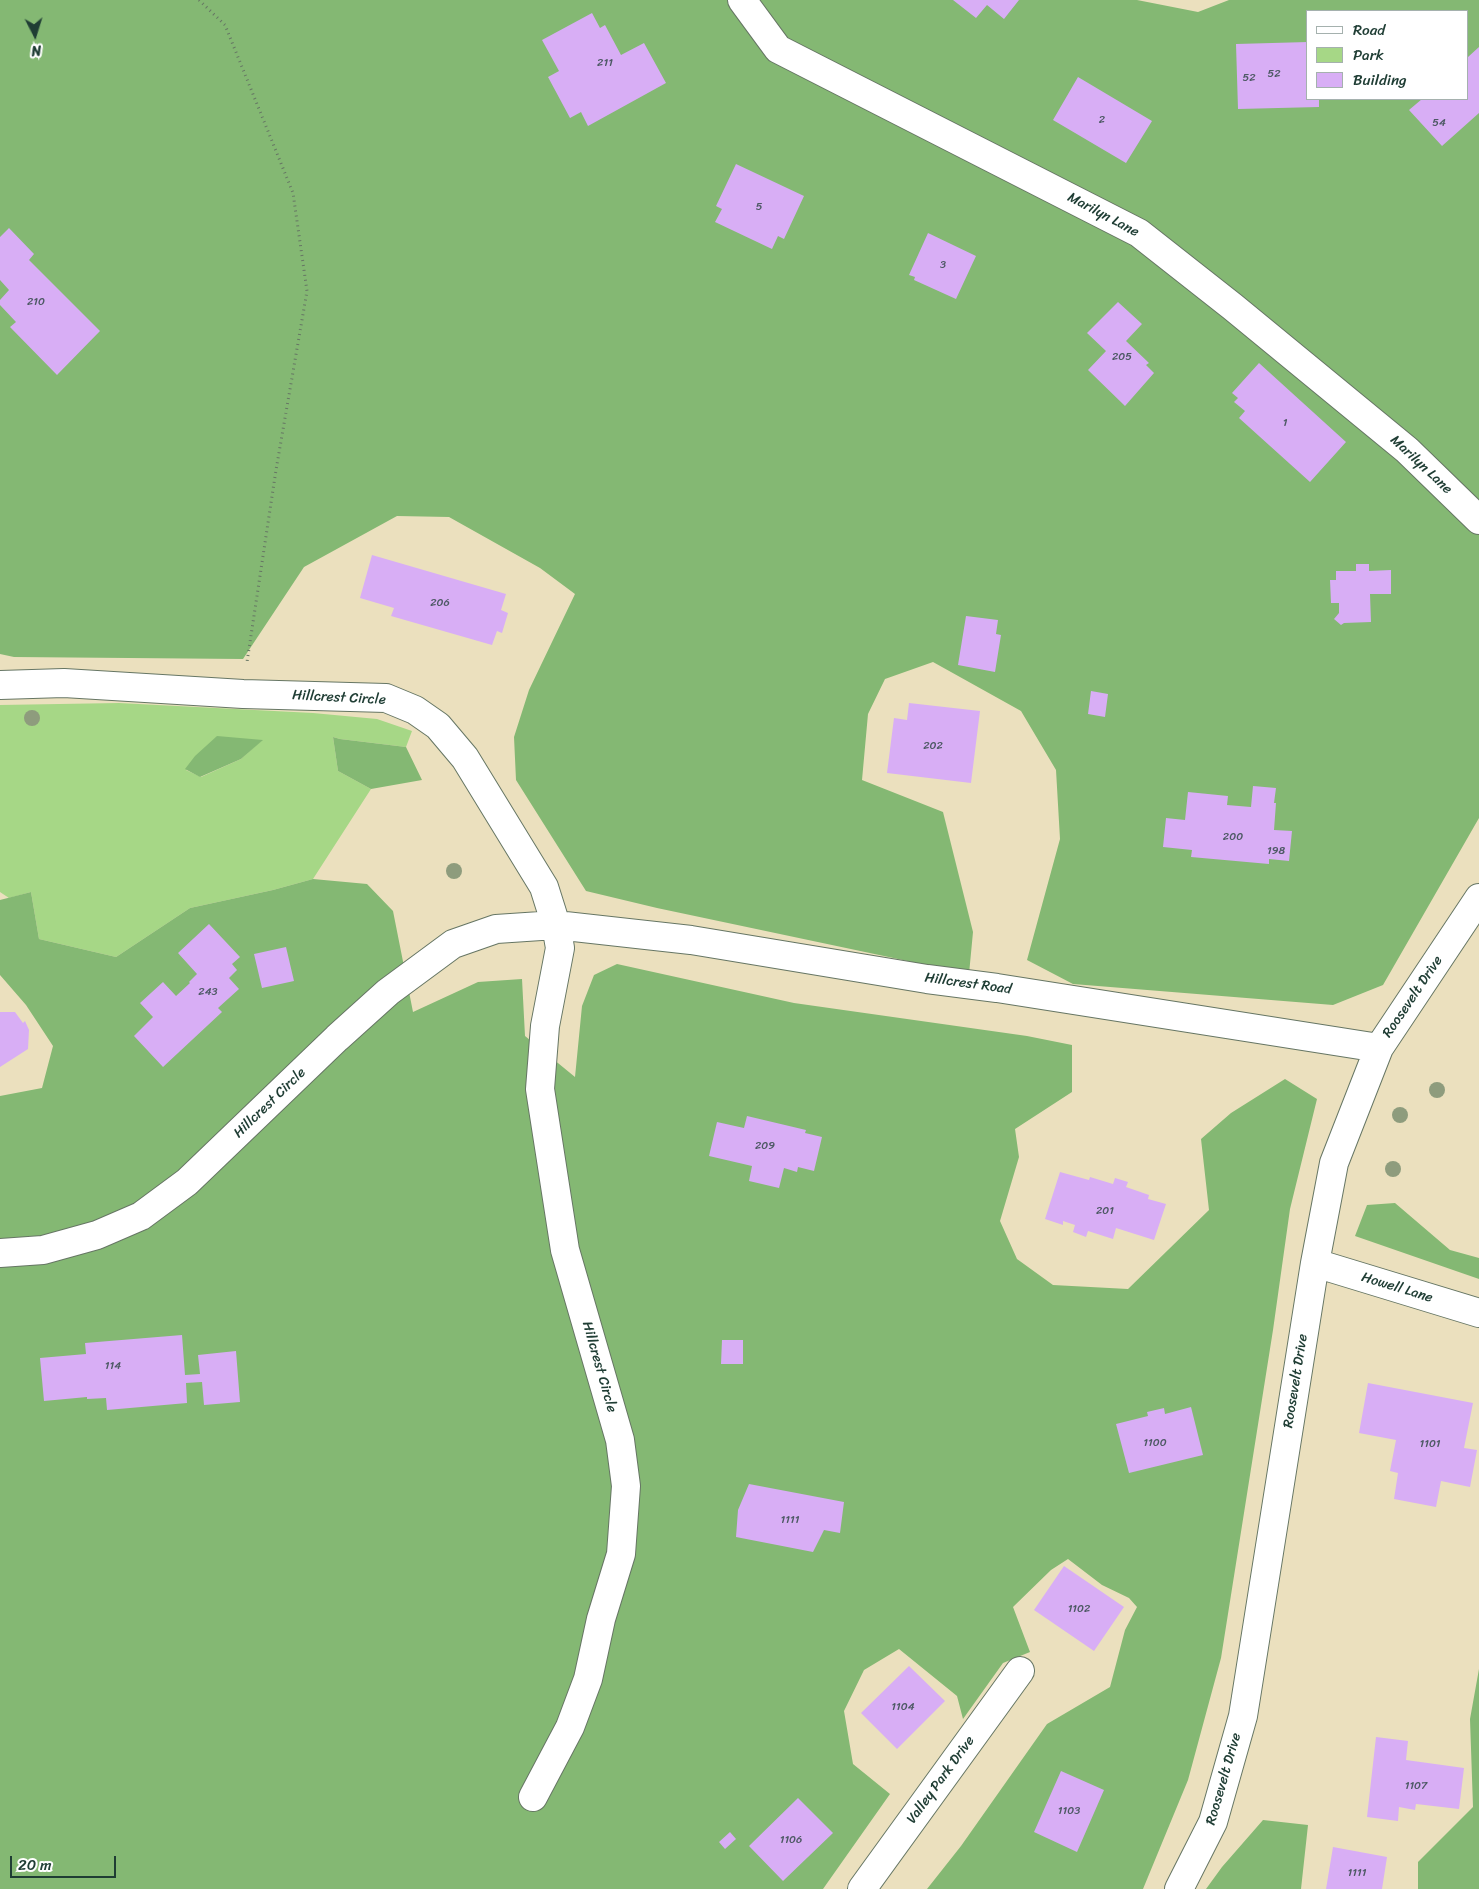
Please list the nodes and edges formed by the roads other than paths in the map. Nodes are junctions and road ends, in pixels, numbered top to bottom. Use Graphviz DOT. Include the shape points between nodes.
graph roads {
  1 [pos="742,0"];
  2 [pos="1479,520"];
  3 [pos="0,685"];
  4 [pos="1479,898"];
  5 [pos="556,925"];
  6 [pos="1379,1048"];
  7 [pos="0,1253"];
  8 [pos="1315,1263"];
  9 [pos="1479,1313"];
  10 [pos="1020,1671"];
  11 [pos="533,1797"];
  12 [pos="862,1889"];
  13 [pos="1179,1889"];
  1 -- 2 [label="street, Marilyn Lane" via="778,49 1139,233 1407,450"];
  3 -- 5 [label="street, Hillcrest Circle" via="64,683 243,694 386,698 414,710 438,726 465,758 544,887"];
  4 -- 6 [label="street, Roosevelt Drive"];
  5 -- 6 [label="street, Hillcrest Road" via="690,940"];
  5 -- 7 [label="street, Hillcrest Circle" via="496,929 453,944 388,992 187,1182 141,1216 97,1235 44,1250"];
  5 -- 11 [label="street, Hillcrest Circle" via="560,948 545,1026 540,1089 564,1250 620,1440 626,1486 621,1554 601,1619 588,1679 570,1727"];
  6 -- 8 [label="street, Roosevelt Drive" via="1334,1163"];
  8 -- 9 [label="street, Howell Lane"];
  8 -- 13 [label="street, Roosevelt Drive" via="1242,1716 1213,1822"];
  10 -- 12 [label="street, Valley Park Drive"];
}
